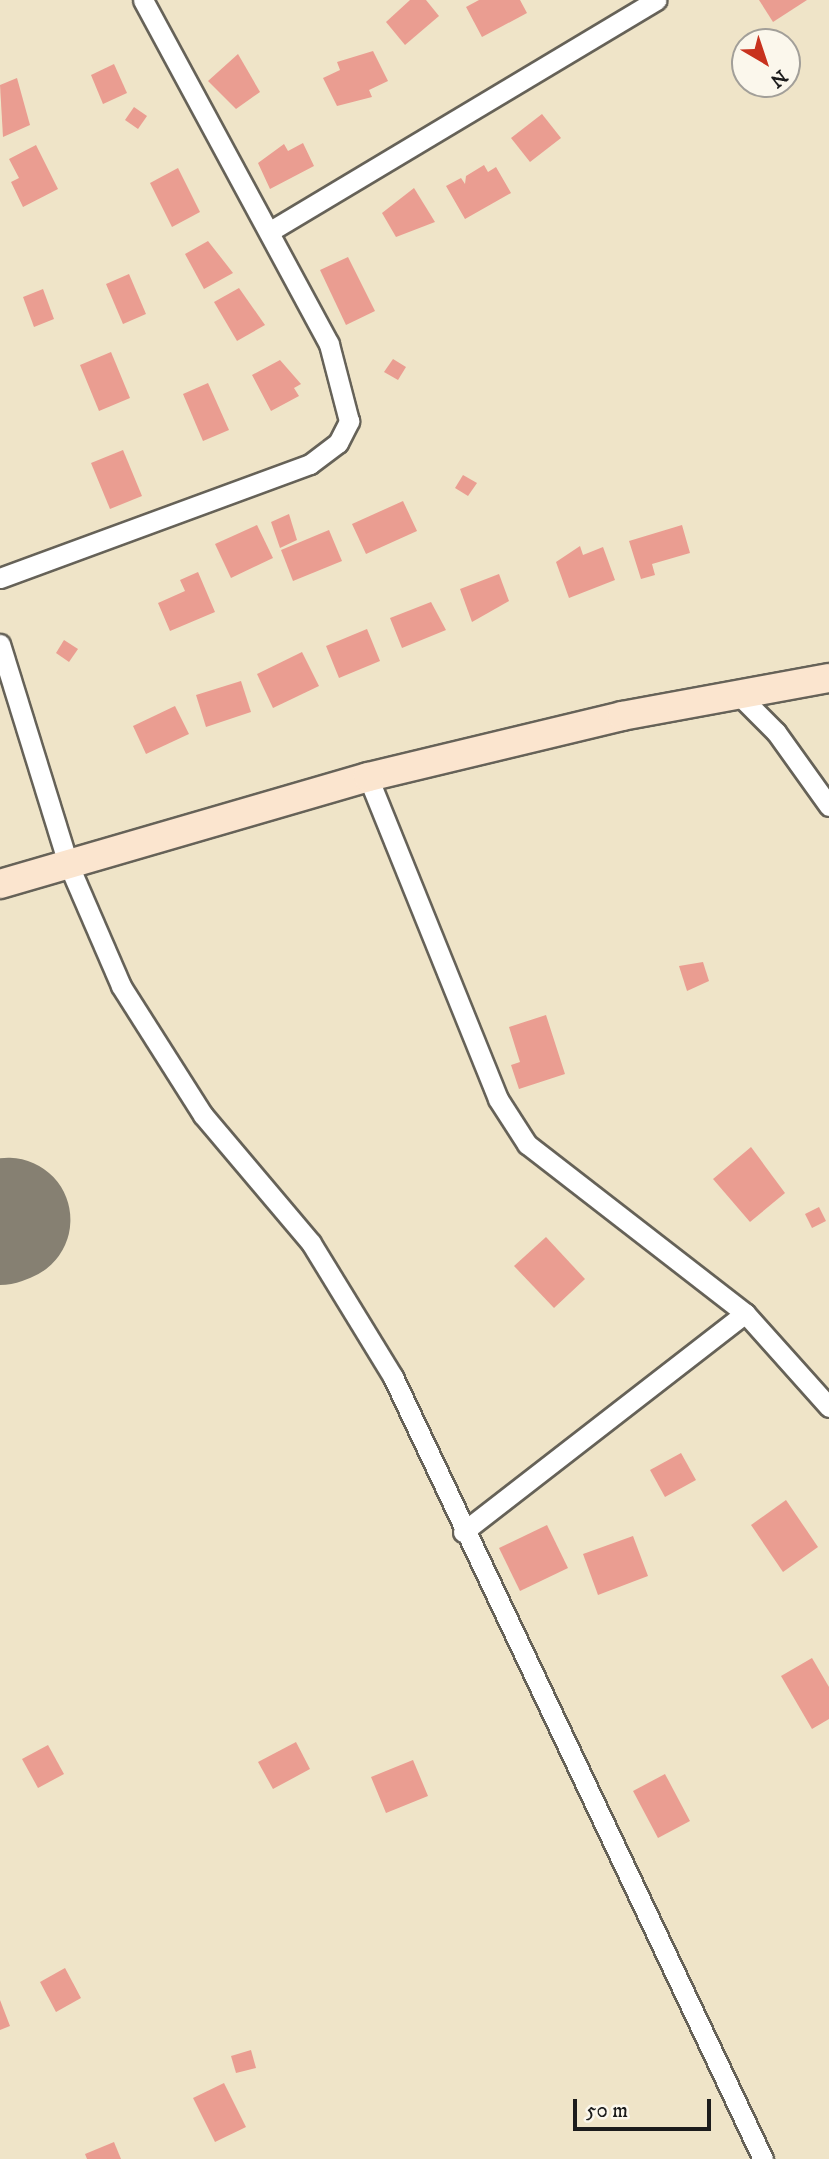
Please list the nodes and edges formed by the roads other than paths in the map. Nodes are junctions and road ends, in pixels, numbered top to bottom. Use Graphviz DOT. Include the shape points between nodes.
graph roads {
  1 [pos="143,0"];
  2 [pos="657,0"];
  3 [pos="272,230"];
  4 [pos="0,578"];
  5 [pos="0,644"];
  6 [pos="829,678"];
  7 [pos="738,694"];
  8 [pos="368,777"];
  9 [pos="829,806"];
  10 [pos="67,861"];
  11 [pos="0,884"];
  12 [pos="745,1313"];
  13 [pos="829,1407"];
  14 [pos="463,1532"];
  15 [pos="763,2159"];
  1 -- 3 [label="street"];
  2 -- 3 [label="street"];
  3 -- 4 [label="street" via="345,389 349,421 338,443 274,479"];
  5 -- 10 [label="street"];
  6 -- 7 [label="main road"];
  7 -- 8 [label="main road"];
  7 -- 9 [label="street" via="776,732"];
  8 -- 10 [label="main road"];
  8 -- 12 [label="street" via="498,1099 527,1144"];
  10 -- 11 [label="main road"];
  10 -- 14 [label="street" via="121,986 156,1044 203,1115 311,1243 363,1324"];
  12 -- 13 [label="street"];
  12 -- 14 [label="street"];
  14 -- 15 [label="street"];
}
